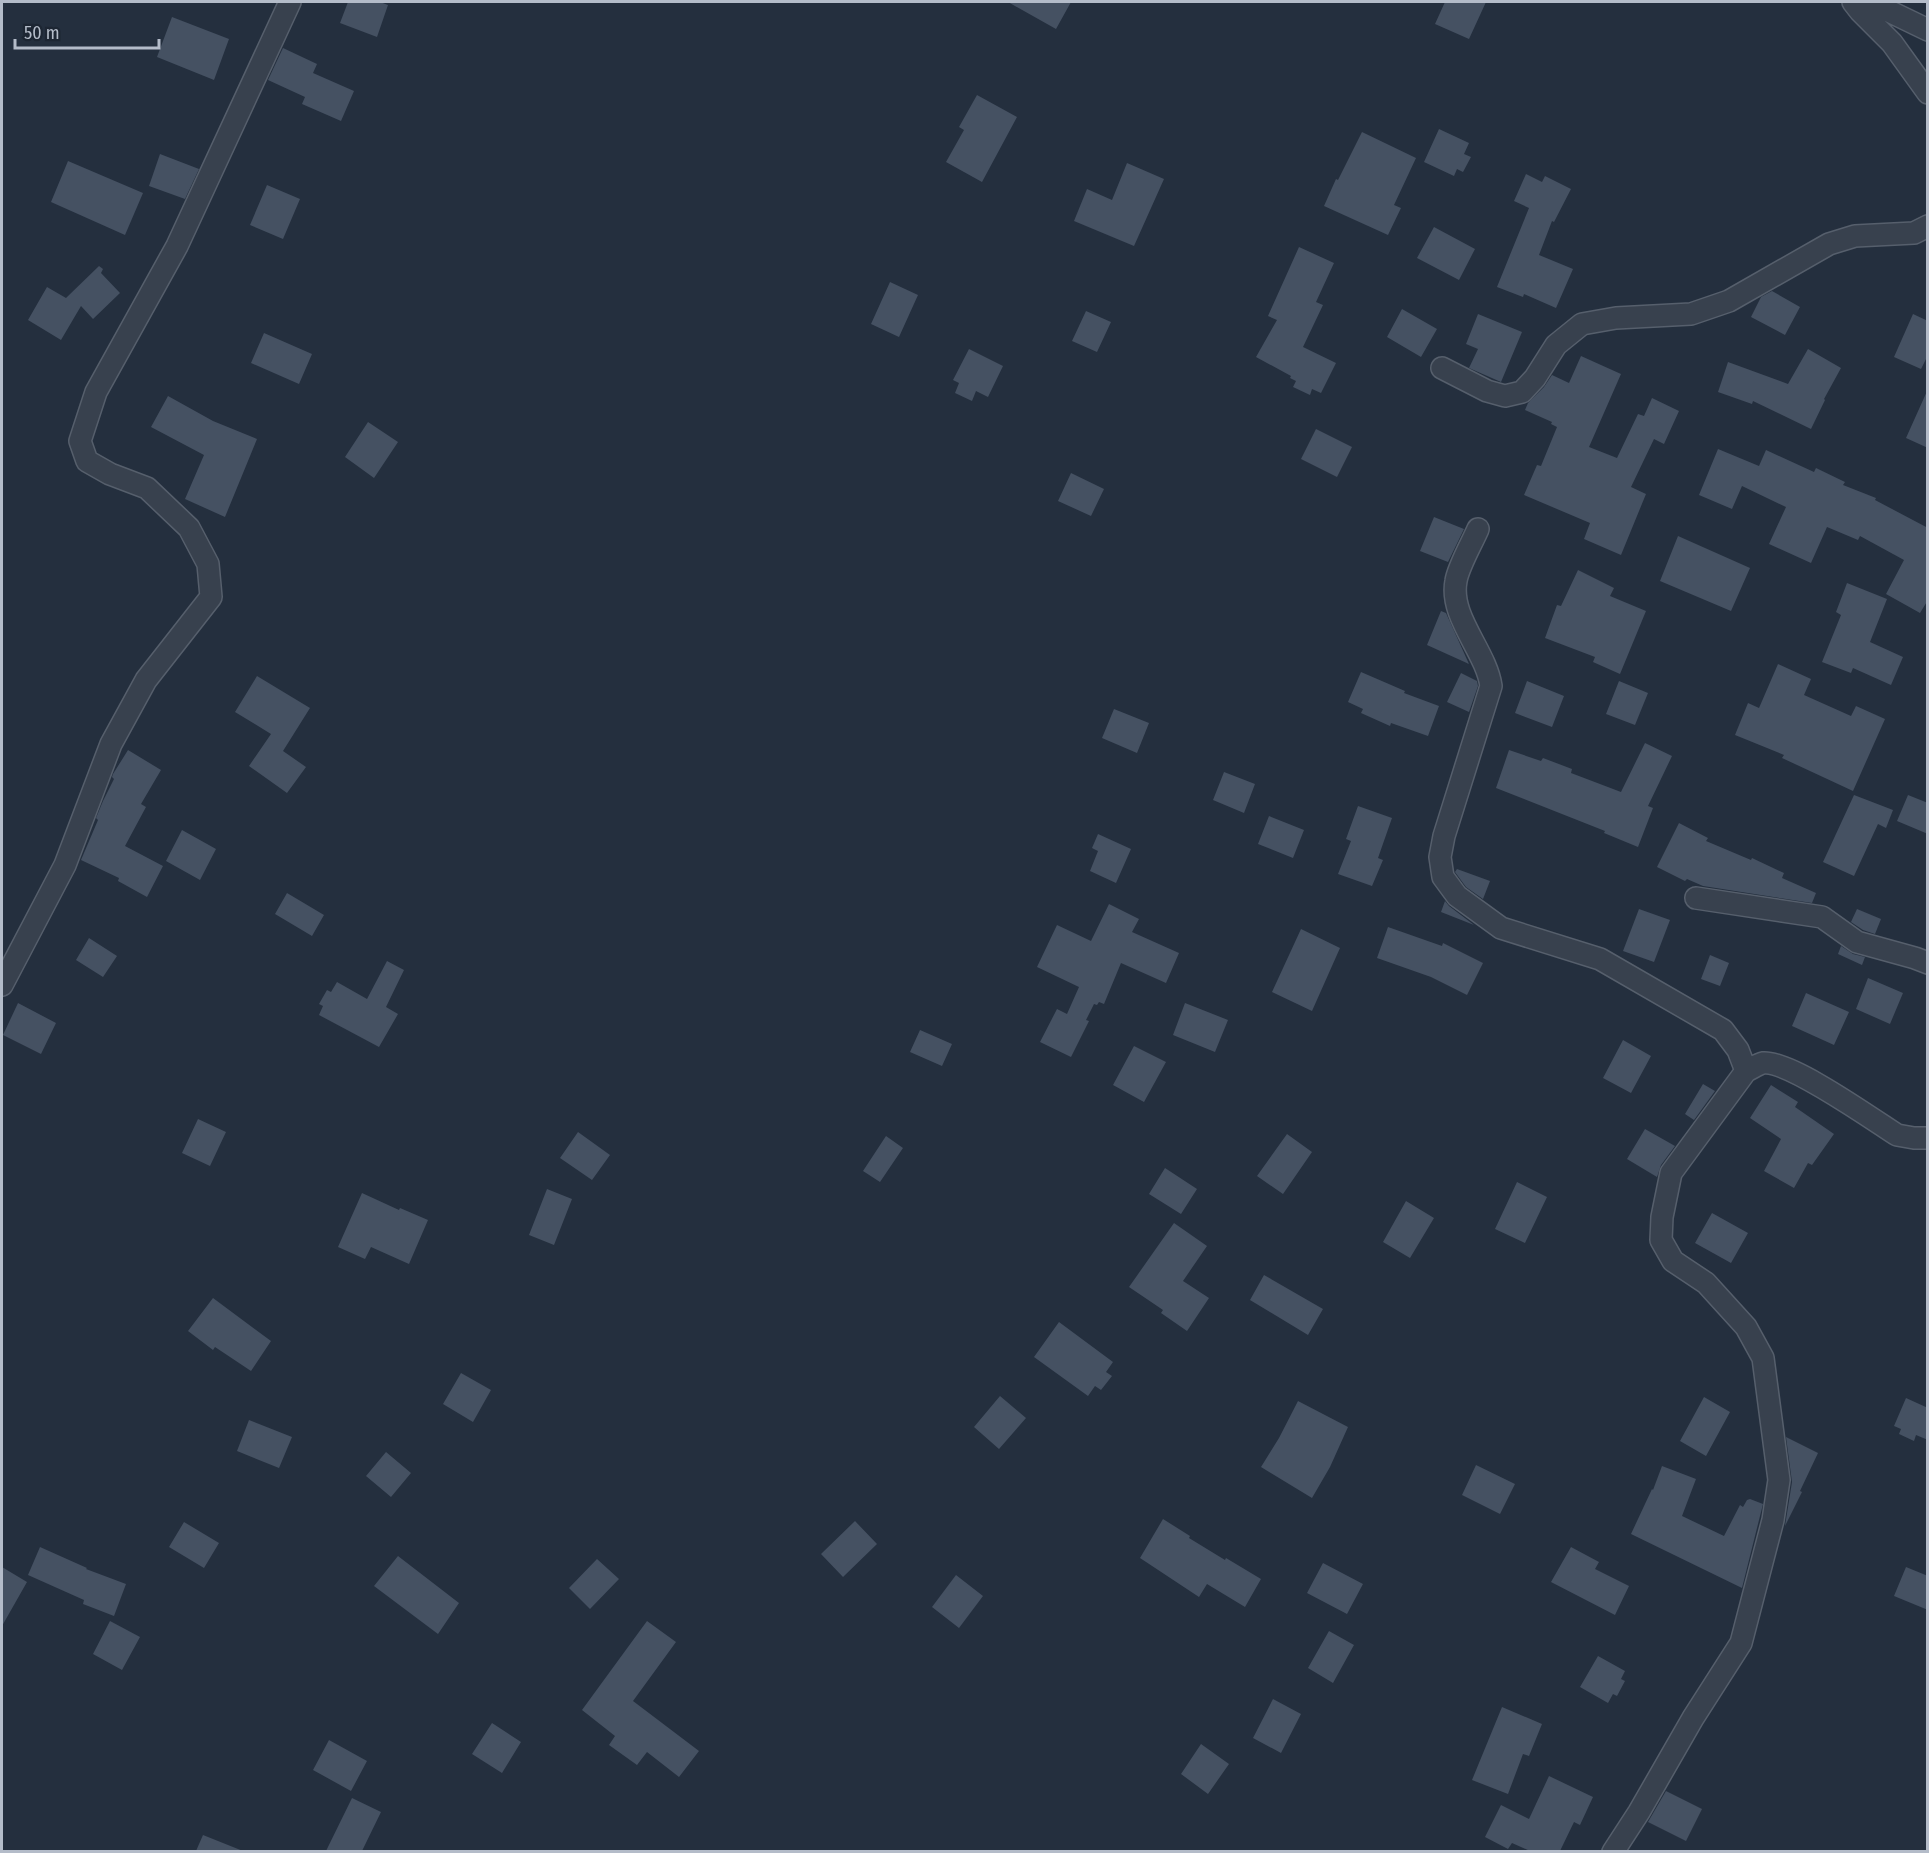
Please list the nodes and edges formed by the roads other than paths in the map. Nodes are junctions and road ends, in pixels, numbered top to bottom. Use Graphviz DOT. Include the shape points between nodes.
graph roads {
  1 [pos="290,2"];
  2 [pos="1853,2"];
  3 [pos="1870,2"];
  4 [pos="1928,30"];
  5 [pos="1928,93"];
  6 [pos="1928,226"];
  7 [pos="1442,368"];
  8 [pos="1478,529"];
  9 [pos="1696,898"];
  10 [pos="1928,963"];
  11 [pos="2,985"];
  12 [pos="1746,1071"];
  13 [pos="1928,1138"];
  14 [pos="1612,1851"];
  1 -- 11 [label="street" via="177,246 96,392 80,441 87,461 147,488 189,528 208,564 212,597 146,680 111,744 64,865"];
  2 -- 5 [label="street" via="1892,43"];
  3 -- 4 [label="street"];
  6 -- 7 [label="street" via="1914,233 1855,236 1829,244 1729,301 1691,314 1582,324 1556,345 1522,392 1505,396 1486,391"];
  8 -- 12 [label="street" via="1456,582 1458,612 1489,672 1491,686 1444,836 1440,857 1443,877 1457,896 1501,928 1600,959 1723,1030 1738,1050"];
  9 -- 10 [label="street" via="1822,917 1857,942"];
  12 -- 13 [label="street" via="1762,1063 1779,1065 1897,1135"];
  12 -- 14 [label="street" via="1671,1173 1661,1240 1673,1261 1706,1283 1746,1327 1763,1358 1779,1480 1773,1520 1741,1643"];
}
